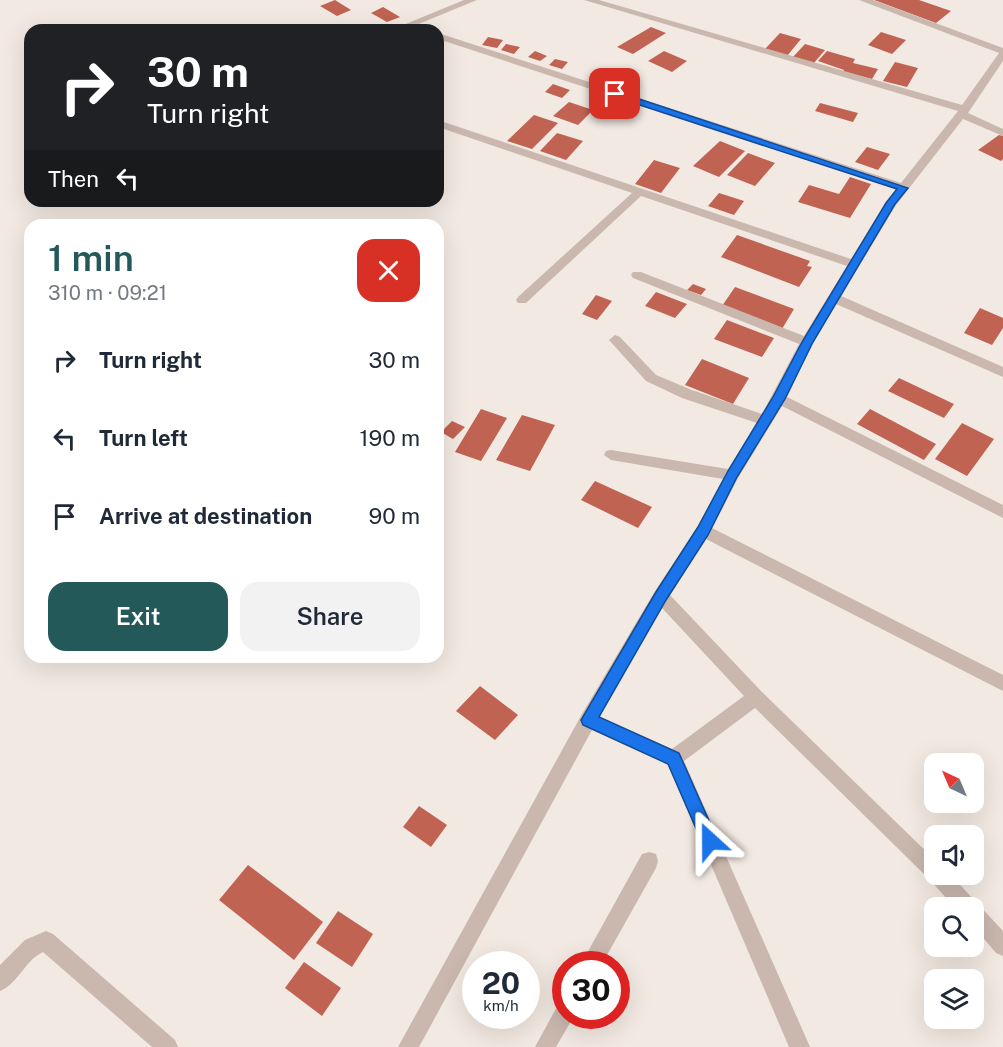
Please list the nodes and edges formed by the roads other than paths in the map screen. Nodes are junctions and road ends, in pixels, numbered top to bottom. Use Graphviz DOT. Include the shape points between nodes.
graph roads {
  1 [pos="472,0"];
  2 [pos="589,0"];
  3 [pos="864,0"];
  4 [pos="414,24"];
  5 [pos="444,38"];
  6 [pos="1003,52"];
  7 [pos="963,112"];
  8 [pos="444,125"];
  9 [pos="1003,133"];
  10 [pos="903,188"];
  11 [pos="638,193"];
  12 [pos="855,265"];
  13 [pos="637,275"];
  14 [pos="835,298"];
  15 [pos="522,300"];
  16 [pos="615,340"];
  17 [pos="807,342"];
  18 [pos="1003,372"];
  19 [pos="779,399"];
  20 [pos="764,420"];
  21 [pos="611,455"];
  22 [pos="732,475"];
  23 [pos="1003,512"];
  24 [pos="703,531"];
  25 [pos="661,596"];
  26 [pos="1003,682"];
  27 [pos="756,697"];
  28 [pos="588,720"];
  29 [pos="674,758"];
  30 [pos="649,861"];
  31 [pos="924,861"];
  32 [pos="947,885"];
  33 [pos="958,897"];
  34 [pos="984,924"];
  35 [pos="1003,946"];
  36 [pos="598,951"];
  37 [pos="0,981"];
  38 [pos="555,1029"];
  39 [pos="168,1047"];
  40 [pos="408,1047"];
  41 [pos="545,1047"];
  42 [pos="800,1047"];
  1 -- 4 [label="street"];
  2 -- 7 [label="street"];
  3 -- 6 [label="street"];
  5 -- 10 [label="street"];
  6 -- 7 [label="street"];
  7 -- 9 [label="street"];
  7 -- 10 [label="street"];
  8 -- 11 [label="street"];
  10 -- 12 [label="street"];
  11 -- 12 [label="street"];
  11 -- 15 [label="street"];
  12 -- 14 [label="street"];
  13 -- 17 [label="street"];
  14 -- 17 [label="street"];
  14 -- 18 [label="street"];
  16 -- 20 [label="street" via="651,378"];
  17 -- 19 [label="street"];
  19 -- 20 [label="street"];
  19 -- 23 [label="street"];
  20 -- 22 [label="street"];
  21 -- 22 [label="street"];
  22 -- 24 [label="street"];
  24 -- 25 [label="street"];
  24 -- 26 [label="street"];
  25 -- 27 [label="street"];
  25 -- 28 [label="street"];
  27 -- 29 [label="street"];
  27 -- 31 [label="street"];
  28 -- 29 [label="street"];
  28 -- 40 [label="street"];
  29 -- 42 [label="street"];
  30 -- 36 [label="street"];
  32 -- 33 [label="street"];
  34 -- 35 [label="street"];
  37 -- 39 [label="street" via="28,948 46,941"];
  38 -- 41 [label="street"];
}
